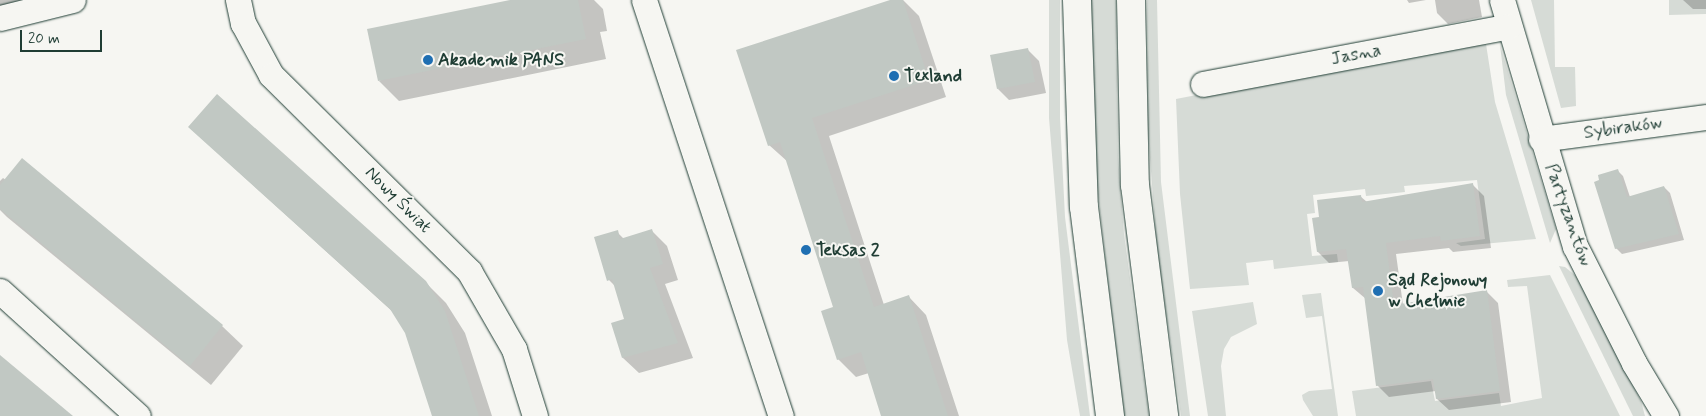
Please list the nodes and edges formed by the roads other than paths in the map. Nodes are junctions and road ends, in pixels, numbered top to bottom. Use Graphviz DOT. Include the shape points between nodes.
graph roads {
  1 [pos="73,0"];
  2 [pos="238,0"];
  3 [pos="644,0"];
  4 [pos="1076,0"];
  5 [pos="1131,0"];
  6 [pos="1502,0"];
  7 [pos="0,18"];
  8 [pos="1509,26"];
  9 [pos="1203,84"];
  10 [pos="1706,117"];
  11 [pos="1541,139"];
  12 [pos="0,291"];
  13 [pos="138,416"];
  14 [pos="535,416"];
  15 [pos="781,416"];
  16 [pos="1110,416"];
  17 [pos="1164,416"];
  18 [pos="1666,416"];
  1 -- 7 [label="street"];
  2 -- 14 [label="street, Nowy Świat" via="243,23 271,74 469,271 514,349"];
  3 -- 15 [label="street"];
  4 -- 16 [label="main road" via="1084,216"];
  5 -- 17 [label="main road" via="1135,185"];
  6 -- 8 [label="street, Partyzantów"];
  8 -- 9 [label="street, Jasna"];
  8 -- 11 [label="street, Partyzantów"];
  10 -- 11 [label="street, Sybiraków"];
  11 -- 18 [label="street, Partyzantów" via="1575,246 1634,363"];
  12 -- 13 [label="street"];
}
